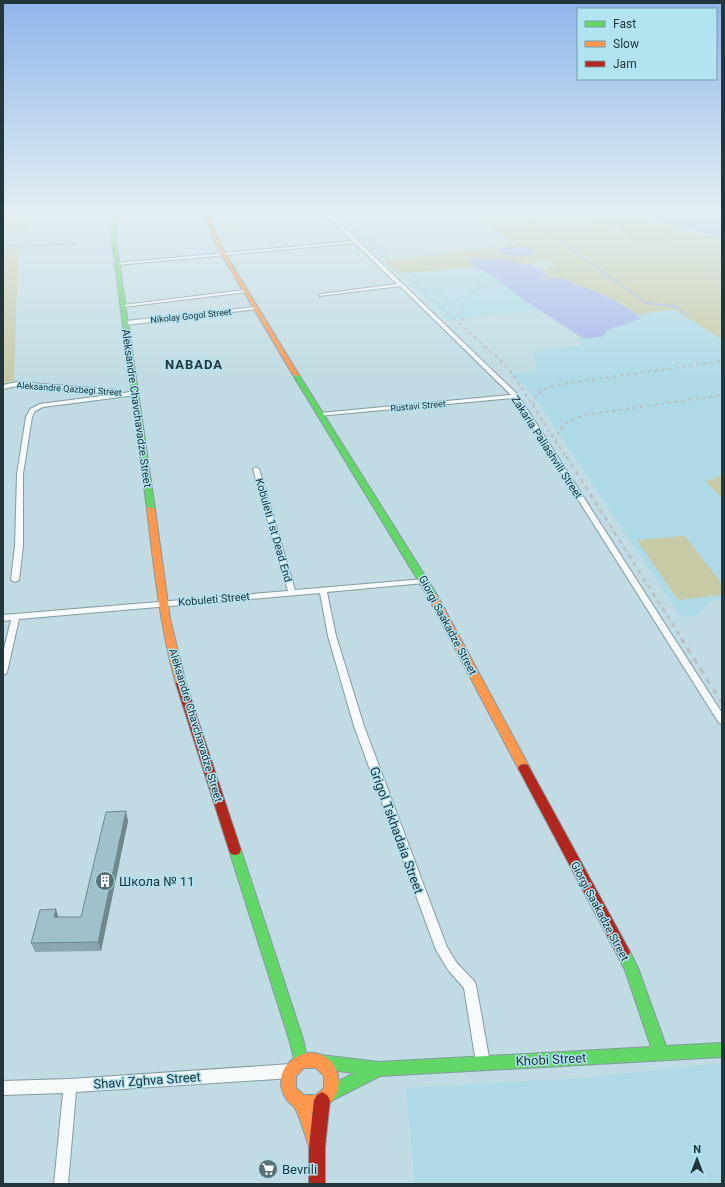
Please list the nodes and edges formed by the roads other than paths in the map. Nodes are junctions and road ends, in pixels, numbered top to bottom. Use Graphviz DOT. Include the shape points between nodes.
graph roads {
  1 [pos="117,267"];
  2 [pos="231,267"];
  3 [pos="382,267"];
  4 [pos="400,285"];
  5 [pos="245,291"];
  6 [pos="321,296"];
  7 [pos="123,306"];
  8 [pos="255,308"];
  9 [pos="126,323"];
  10 [pos="3,387"];
  11 [pos="136,393"];
  12 [pos="516,396"];
  13 [pos="320,415"];
  14 [pos="256,469"];
  15 [pos="15,580"];
  16 [pos="424,581"];
  17 [pos="323,590"];
  18 [pos="292,592"];
  19 [pos="163,603"];
  20 [pos="16,616"];
  21 [pos="3,618"];
  22 [pos="3,672"];
  23 [pos="722,721"];
  24 [pos="722,1050"];
  25 [pos="661,1053"];
  26 [pos="321,1062"];
  27 [pos="483,1063"];
  28 [pos="296,1066"];
  29 [pos="379,1069"];
  30 [pos="70,1086"];
  31 [pos="3,1088"];
  32 [pos="324,1097"];
  33 [pos="300,1102"];
  34 [pos="317,1147"];
  35 [pos="61,1184"];
  36 [pos="317,1184"];
  1 -- 7 [label="street, Aleksandre Chavchavadze Street"];
  2 -- 5 [label="street, Giorgi Saakadze Street"];
  3 -- 4 [label="street, Zakaria Paliashvili Street"];
  4 -- 6 [label="street"];
  4 -- 12 [label="street, Zakaria Paliashvili Street"];
  5 -- 7 [label="street"];
  5 -- 8 [label="street, Giorgi Saakadze Street"];
  7 -- 9 [label="street, Aleksandre Chavchavadze Street"];
  8 -- 9 [label="street, Nikolay Gogol Street"];
  8 -- 13 [label="street, Giorgi Saakadze Street"];
  9 -- 11 [label="street, Aleksandre Chavchavadze Street"];
  10 -- 11 [label="street, Aleksandre Qazbegi Street" via="17,384"];
  11 -- 15 [label="street" via="42,405 32,410 20,474 19,546"];
  11 -- 19 [label="street, Aleksandre Chavchavadze Street"];
  12 -- 13 [label="street, Rustavi Street"];
  12 -- 23 [label="street, Zakaria Paliashvili Street"];
  13 -- 16 [label="street, Giorgi Saakadze Street"];
  14 -- 18 [label="street, Kobuleti 1st Dead End"];
  16 -- 17 [label="street, Kobuleti Street"];
  16 -- 25 [label="street, Giorgi Saakadze Street" via="631,968"];
  17 -- 18 [label="street, Kobuleti Street"];
  17 -- 27 [label="street, Grigol Tskhadaia Street" via="332,636 360,726 442,950 452,966 470,985"];
  18 -- 19 [label="street, Kobuleti Street"];
  19 -- 20 [label="street, Kobuleti Street"];
  19 -- 28 [label="street, Aleksandre Chavchavadze Street" via="176,667 294,1032"];
  20 -- 21 [label="street, Kobuleti Street"];
  20 -- 22 [label="street"];
  24 -- 25 [label="street, Khobi Street"];
  25 -- 27 [label="street, Khobi Street"];
  26 -- 28 [label="street" via="308,1060"];
  26 -- 29 [label="street, Khobi Street"];
  26 -- 32 [label="street" via="330,1072 332,1080 331,1088"];
  27 -- 29 [label="street, Khobi Street"];
  28 -- 30 [label="street, Shavi Zghva Street"];
  28 -- 33 [label="street" via="289,1078 290,1092"];
  29 -- 32 [label="street, Khobi Street"];
  30 -- 31 [label="street, Shavi Zghva Street"];
  30 -- 35 [label="street"];
  32 -- 33 [label="street" via="314,1104"];
  32 -- 34 [label="street"];
  33 -- 34 [label="street"];
  34 -- 36 [label="street"];
}
